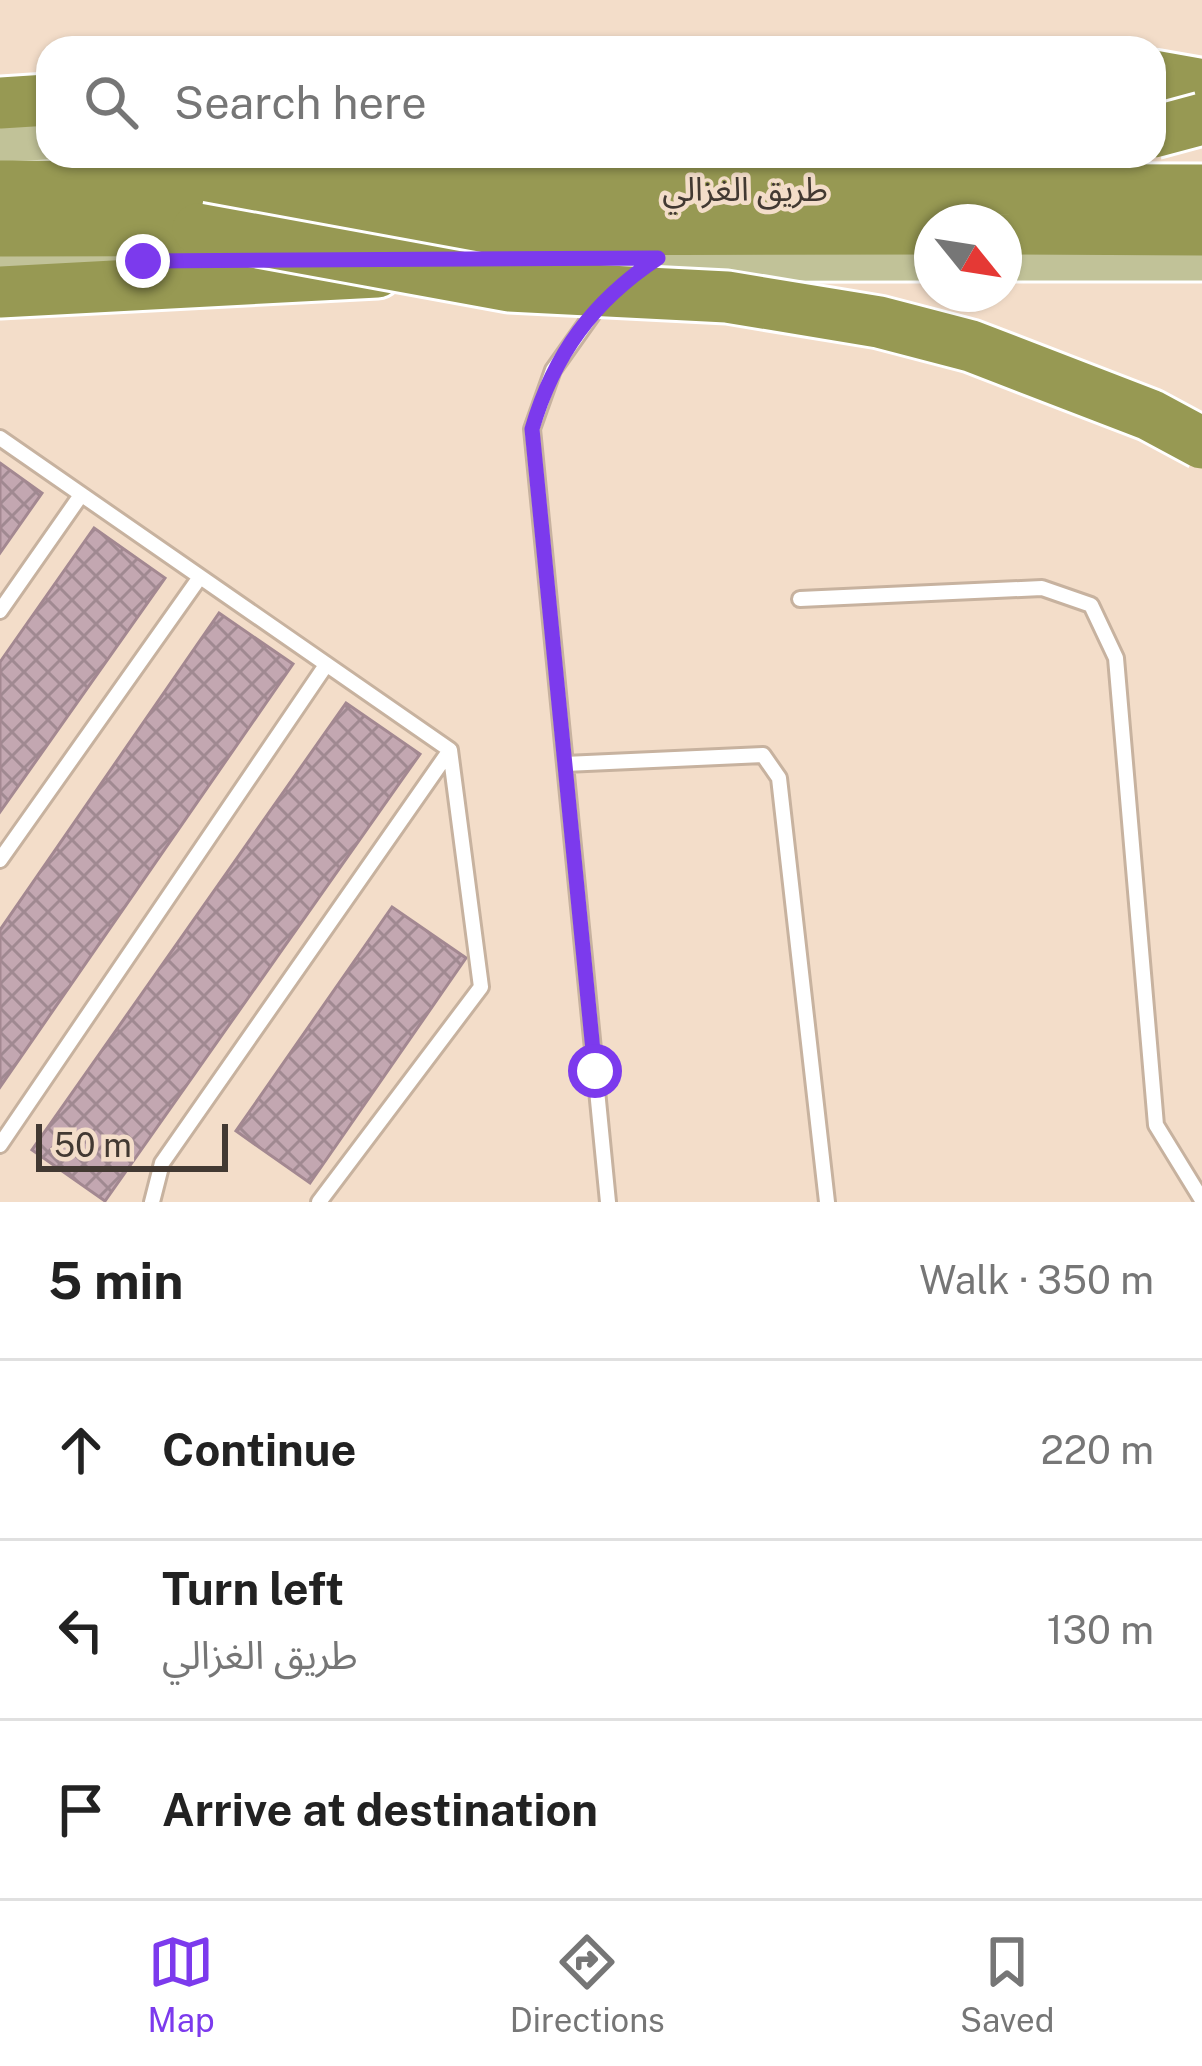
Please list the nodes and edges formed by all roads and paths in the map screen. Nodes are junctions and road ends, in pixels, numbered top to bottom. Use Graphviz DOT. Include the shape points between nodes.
graph roads {
  1 [pos="1186,95"];
  2 [pos="36,101"];
  3 [pos="0,103"];
  4 [pos="1166,118"];
  5 [pos="36,138"];
  6 [pos="0,139"];
  7 [pos="1033,168"];
  8 [pos="0,186"];
  9 [pos="1202,190"];
  10 [pos="947,204"];
  11 [pos="1014,204"];
  12 [pos="914,210"];
  13 [pos="914,210"];
  14 [pos="198,229"];
  15 [pos="1022,229"];
  16 [pos="1202,230"];
  17 [pos="0,231"];
  18 [pos="639,258"];
  19 [pos="914,258"];
  20 [pos="1022,258"];
  21 [pos="1202,258"];
  22 [pos="0,262"];
  23 [pos="0,292"];
  24 [pos="0,438"];
  25 [pos="1202,442"];
  26 [pos="81,495"];
  27 [pos="200,577"];
  28 [pos="800,598"];
  29 [pos="0,610"];
  30 [pos="326,664"];
  31 [pos="449,750"];
  32 [pos="565,764"];
  33 [pos="0,860"];
  34 [pos="0,1145"];
  35 [pos="1202,1200"];
  36 [pos="152,1202"];
  37 [pos="319,1202"];
  38 [pos="608,1202"];
  39 [pos="826,1202"];
  1 -- 4 [label="highway, bridge"];
  2 -- 3 [label="highway"];
  5 -- 6 [label="main road"];
  7 -- 10 [label="highway"];
  8 -- 12 [label="highway, طريق الغزالي"];
  9 -- 11 [label="highway, طريق الغزالي"];
  13 -- 14 [label="highway, طريق الغزالي, bridge"];
  14 -- 17 [label="highway, طريق الغزالي"];
  14 -- 25 [label="highway, bridge" via="509,286 727,297 879,322 971,346"];
  15 -- 16 [label="highway"];
  18 -- 19 [label="main road, طريق الغزالي"];
  18 -- 22 [label="main road, طريق الغزالي"];
  18 -- 23 [label="highway"];
  18 -- 32 [label="lane" via="553,370 532,429"];
  20 -- 21 [label="main road"];
  24 -- 26 [label="lane"];
  26 -- 27 [label="lane"];
  26 -- 29 [label="lane"];
  27 -- 30 [label="lane"];
  27 -- 33 [label="lane"];
  28 -- 35 [label="lane" via="1042,588 1091,604 1116,658 1156,1125"];
  30 -- 31 [label="lane"];
  30 -- 34 [label="lane"];
  31 -- 36 [label="lane" via="162,1163"];
  31 -- 37 [label="lane" via="482,987"];
  32 -- 38 [label="lane"];
  32 -- 39 [label="lane" via="763,755 779,778"];
}
